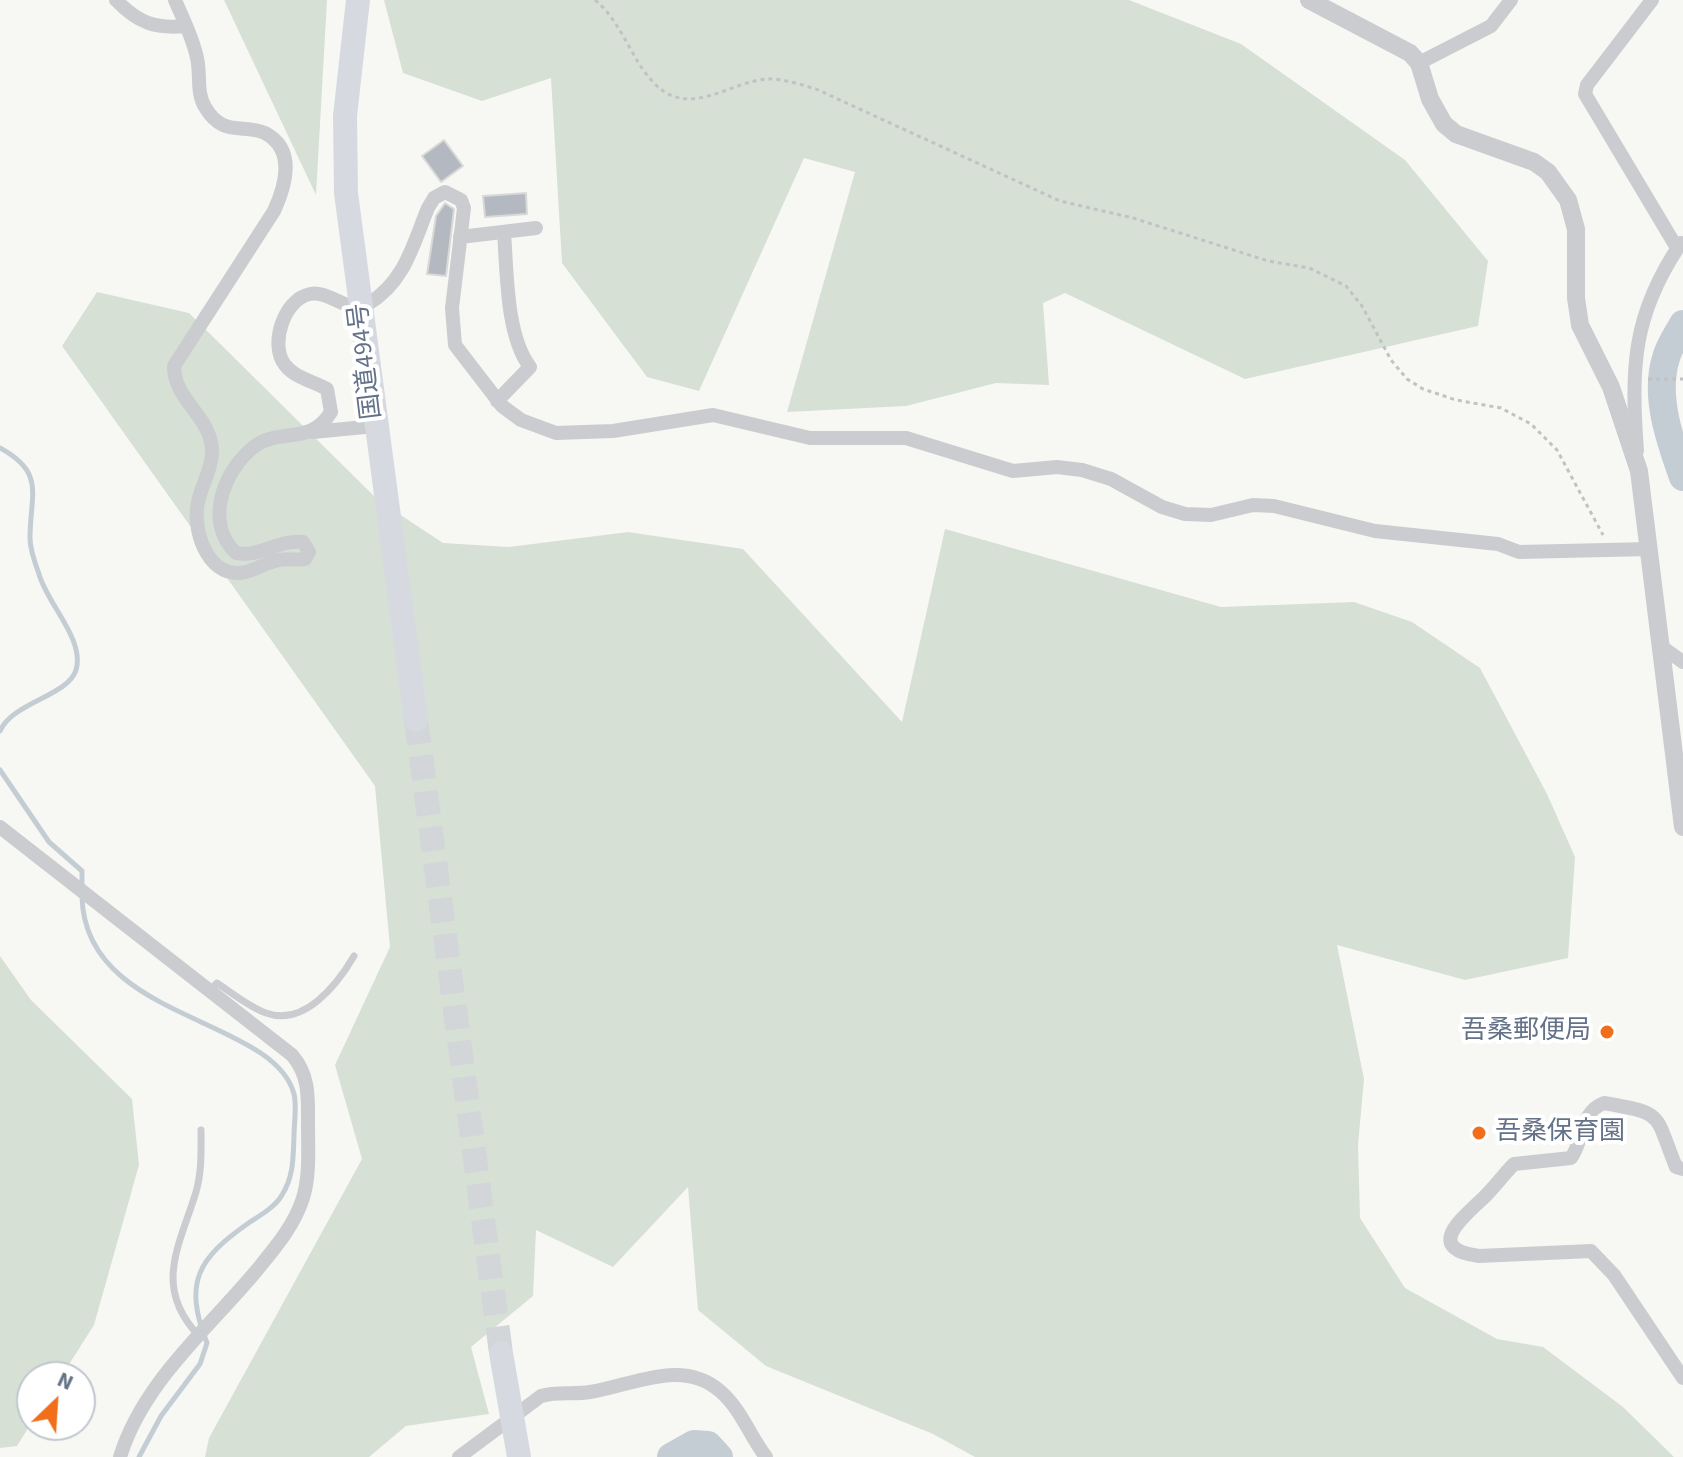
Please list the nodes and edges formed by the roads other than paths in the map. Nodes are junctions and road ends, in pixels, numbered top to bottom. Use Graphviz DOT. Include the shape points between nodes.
graph roads {
  1 [pos="116,0"];
  2 [pos="175,0"];
  3 [pos="358,0"];
  4 [pos="1309,0"];
  5 [pos="1511,0"];
  6 [pos="1652,0"];
  7 [pos="186,26"];
  8 [pos="1419,63"];
  9 [pos="536,228"];
  10 [pos="504,232"];
  11 [pos="460,237"];
  12 [pos="1680,243"];
  13 [pos="497,401"];
  14 [pos="375,426"];
  15 [pos="313,432"];
  16 [pos="1639,471"];
  17 [pos="1649,549"];
  18 [pos="1662,647"];
  19 [pos="1683,662"];
  20 [pos="416,720"];
  21 [pos="0,827"];
  22 [pos="1683,827"];
  23 [pos="354,956"];
  24 [pos="210,990"];
  25 [pos="201,1130"];
  26 [pos="1683,1169"];
  27 [pos="199,1336"];
  28 [pos="502,1359"];
  29 [pos="1683,1378"];
  30 [pos="120,1457"];
  31 [pos="459,1457"];
  32 [pos="519,1457"];
  33 [pos="766,1457"];
  1 -- 7 [label="street" via="141,22"];
  2 -- 7 [label="street"];
  3 -- 14 [label="highway, 国道494号" via="344,149"];
  4 -- 8 [label="street" via="1399,46"];
  5 -- 8 [label="street" via="1491,26"];
  6 -- 12 [label="street" via="1585,94"];
  7 -- 15 [label="street" via="206,110 227,127 265,133 287,166 284,191 268,223 174,366 177,388 203,422 212,446 196,525 210,558 220,567 239,573 284,558 305,559 309,552 303,542 236,553 222,536 218,509 238,466 256,446"];
  8 -- 16 [label="street" via="1444,124 1469,140 1534,162 1568,200 1576,229 1580,325 1611,387"];
  9 -- 10 [label="street"];
  10 -- 11 [label="street"];
  10 -- 13 [label="street" via="509,303 530,367"];
  11 -- 13 [label="street" via="452,308 455,345"];
  11 -- 15 [label="street" via="461,200 440,193 428,208 407,265 378,297 362,307 319,294 296,303 279,332 278,352 288,369 327,389 331,397 331,412"];
  12 -- 16 [label="street" via="1649,301 1634,361"];
  13 -- 17 [label="street" via="521,420 556,433 613,431 713,415 810,438 906,438 1013,471 1082,470 1185,514 1274,506 1375,531 1498,544 1519,552"];
  14 -- 15 [label="street"];
  14 -- 20 [label="highway, 国道494号"];
  16 -- 17 [label="street"];
  17 -- 18 [label="street"];
  18 -- 19 [label="street"];
  18 -- 22 [label="street"];
  21 -- 24 [label="street"];
  23 -- 24 [label="lane" via="318,1001 300,1013 279,1017 217,983"];
  24 -- 27 [label="street" via="302,1066 309,1094 307,1176 289,1229"];
  25 -- 27 [label="lane" via="201,1166 180,1231 174,1287 186,1323"];
  26 -- 29 [label="street" via="1676,1167 1657,1117 1604,1103 1587,1115 1571,1158 1514,1164 1454,1224 1451,1236 1455,1247 1479,1256 1591,1251 1614,1275"];
  27 -- 30 [label="street" via="151,1393"];
  28 -- 32 [label="highway"];
  31 -- 33 [label="street" via="541,1396 588,1393 681,1374 721,1392"];
}
